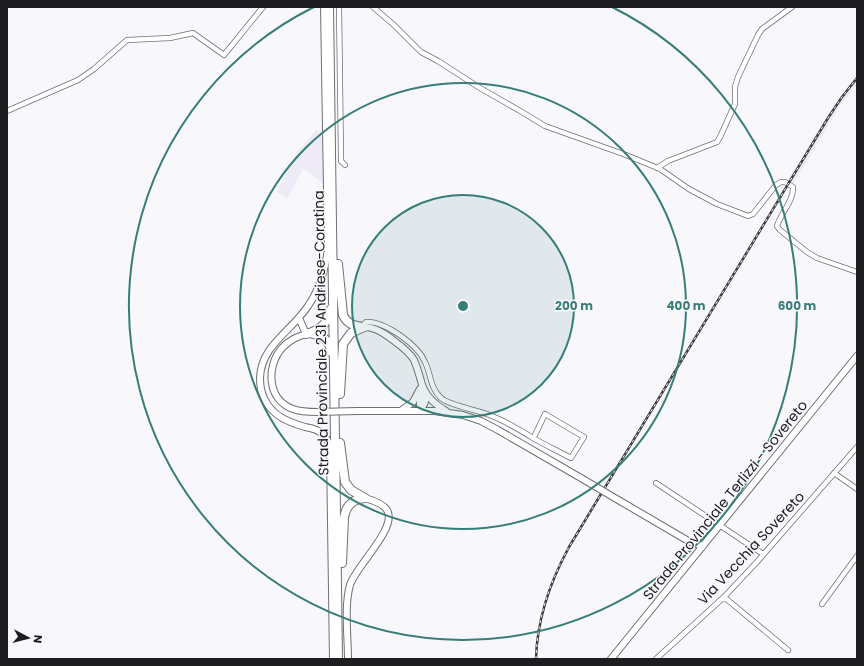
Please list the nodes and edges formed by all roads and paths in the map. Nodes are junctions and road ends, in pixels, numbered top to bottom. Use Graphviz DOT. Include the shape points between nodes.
graph roads {
  1 [pos="263,7"];
  2 [pos="324,7"];
  3 [pos="329,7"];
  4 [pos="334,7"];
  5 [pos="340,7"];
  6 [pos="373,7"];
  7 [pos="792,7"];
  8 [pos="7,111"];
  9 [pos="345,165"];
  10 [pos="657,168"];
  11 [pos="335,256"];
  12 [pos="857,272"];
  13 [pos="299,318"];
  14 [pos="294,324"];
  15 [pos="364,327"];
  16 [pos="305,334"];
  17 [pos="857,356"];
  18 [pos="422,390"];
  19 [pos="337,399"];
  20 [pos="400,410"];
  21 [pos="421,410"];
  22 [pos="448,412"];
  23 [pos="535,435"];
  24 [pos="340,443"];
  25 [pos="857,447"];
  26 [pos="834,473"];
  27 [pos="656,483"];
  28 [pos="857,489"];
  29 [pos="365,498"];
  30 [pos="720,525"];
  31 [pos="701,548"];
  32 [pos="763,554"];
  33 [pos="857,556"];
  34 [pos="342,566"];
  35 [pos="724,596"];
  36 [pos="822,604"];
  37 [pos="788,650"];
  38 [pos="333,659"];
  39 [pos="338,659"];
  40 [pos="343,659"];
  41 [pos="348,659"];
  42 [pos="611,659"];
  43 [pos="656,659"];
  1 -- 8 [label="street" via="224,54 193,33 170,38 127,40 94,70 78,80"];
  2 -- 13 [label="street" via="328,249 318,289"];
  3 -- 11 [label="highway, Strada Provinciale 231 Andriese-Coratina"];
  4 -- 11 [label="highway, Strada Provinciale 231 Andriese-Coratina"];
  5 -- 9 [label="street" via="340,150 341,161"];
  6 -- 10 [label="street" via="421,52 545,126"];
  7 -- 10 [label="street" via="762,29 758,35 738,77 735,104 717,142 668,161"];
  10 -- 12 [label="street" via="717,204 748,216 758,209 776,185 781,182 788,184 793,187 794,193 779,219 777,226 780,230 817,258"];
  11 -- 15 [label="highway" via="343,315 352,325"];
  11 -- 16 [label="highway" via="330,316 322,326"];
  11 -- 19 [label="highway, Strada Provinciale 231 Andriese-Coratina"];
  13 -- 14 [label="street"];
  13 -- 16 [label="street"];
  14 -- 16 [label="street"];
  14 -- 38 [label="street" via="266,354 260,372 260,387 271,410 283,419 324,435 329,443"];
  15 -- 18 [label="street" via="378,330 406,350 417,366"];
  15 -- 19 [label="highway" via="351,333 343,344"];
  15 -- 23 [label="street" via="366,322 378,324 414,347 425,362 436,393 447,402 500,419 570,458 584,437 545,414"];
  16 -- 19 [label="highway" via="322,336 330,344"];
  16 -- 20 [label="street, bridge" via="287,343 276,356 272,369 272,386 279,399 288,407 318,412"];
  17 -- 30 [label="street, Strada Provinciale Terlizzi - Sovereto"];
  18 -- 20 [label="street" via="413,402"];
  18 -- 21 [label="street"];
  18 -- 22 [label="street" via="434,404"];
  19 -- 24 [label="highway, Strada Provinciale 231 Andriese-Coratina"];
  19 -- 39 [label="highway, Strada Provinciale 231 Andriese-Coratina"];
  20 -- 21 [label="street"];
  21 -- 22 [label="street"];
  22 -- 31 [label="street, bridge" via="481,421"];
  24 -- 29 [label="highway" via="345,482 351,490"];
  24 -- 34 [label="highway, Strada Provinciale 231 Andriese-Coratina"];
  25 -- 26 [label="street, Via Vecchia Sovereto"];
  26 -- 28 [label="street"];
  26 -- 32 [label="street, Via Vecchia Sovereto"];
  27 -- 30 [label="street"];
  29 -- 34 [label="highway" via="353,501 346,511"];
  29 -- 41 [label="street" via="386,508 388,520 384,531 350,583 347,601"];
  30 -- 31 [label="street, Strada Provinciale Terlizzi - Sovereto"];
  30 -- 32 [label="street"];
  31 -- 42 [label="street, Strada Provinciale Terlizzi - Sovereto"];
  32 -- 35 [label="street, Via Vecchia Sovereto"];
  33 -- 36 [label="street"];
  34 -- 40 [label="highway, Strada Provinciale 231 Andriese-Coratina"];
  35 -- 37 [label="street"];
  35 -- 43 [label="street, Via Vecchia Sovereto"];
}
